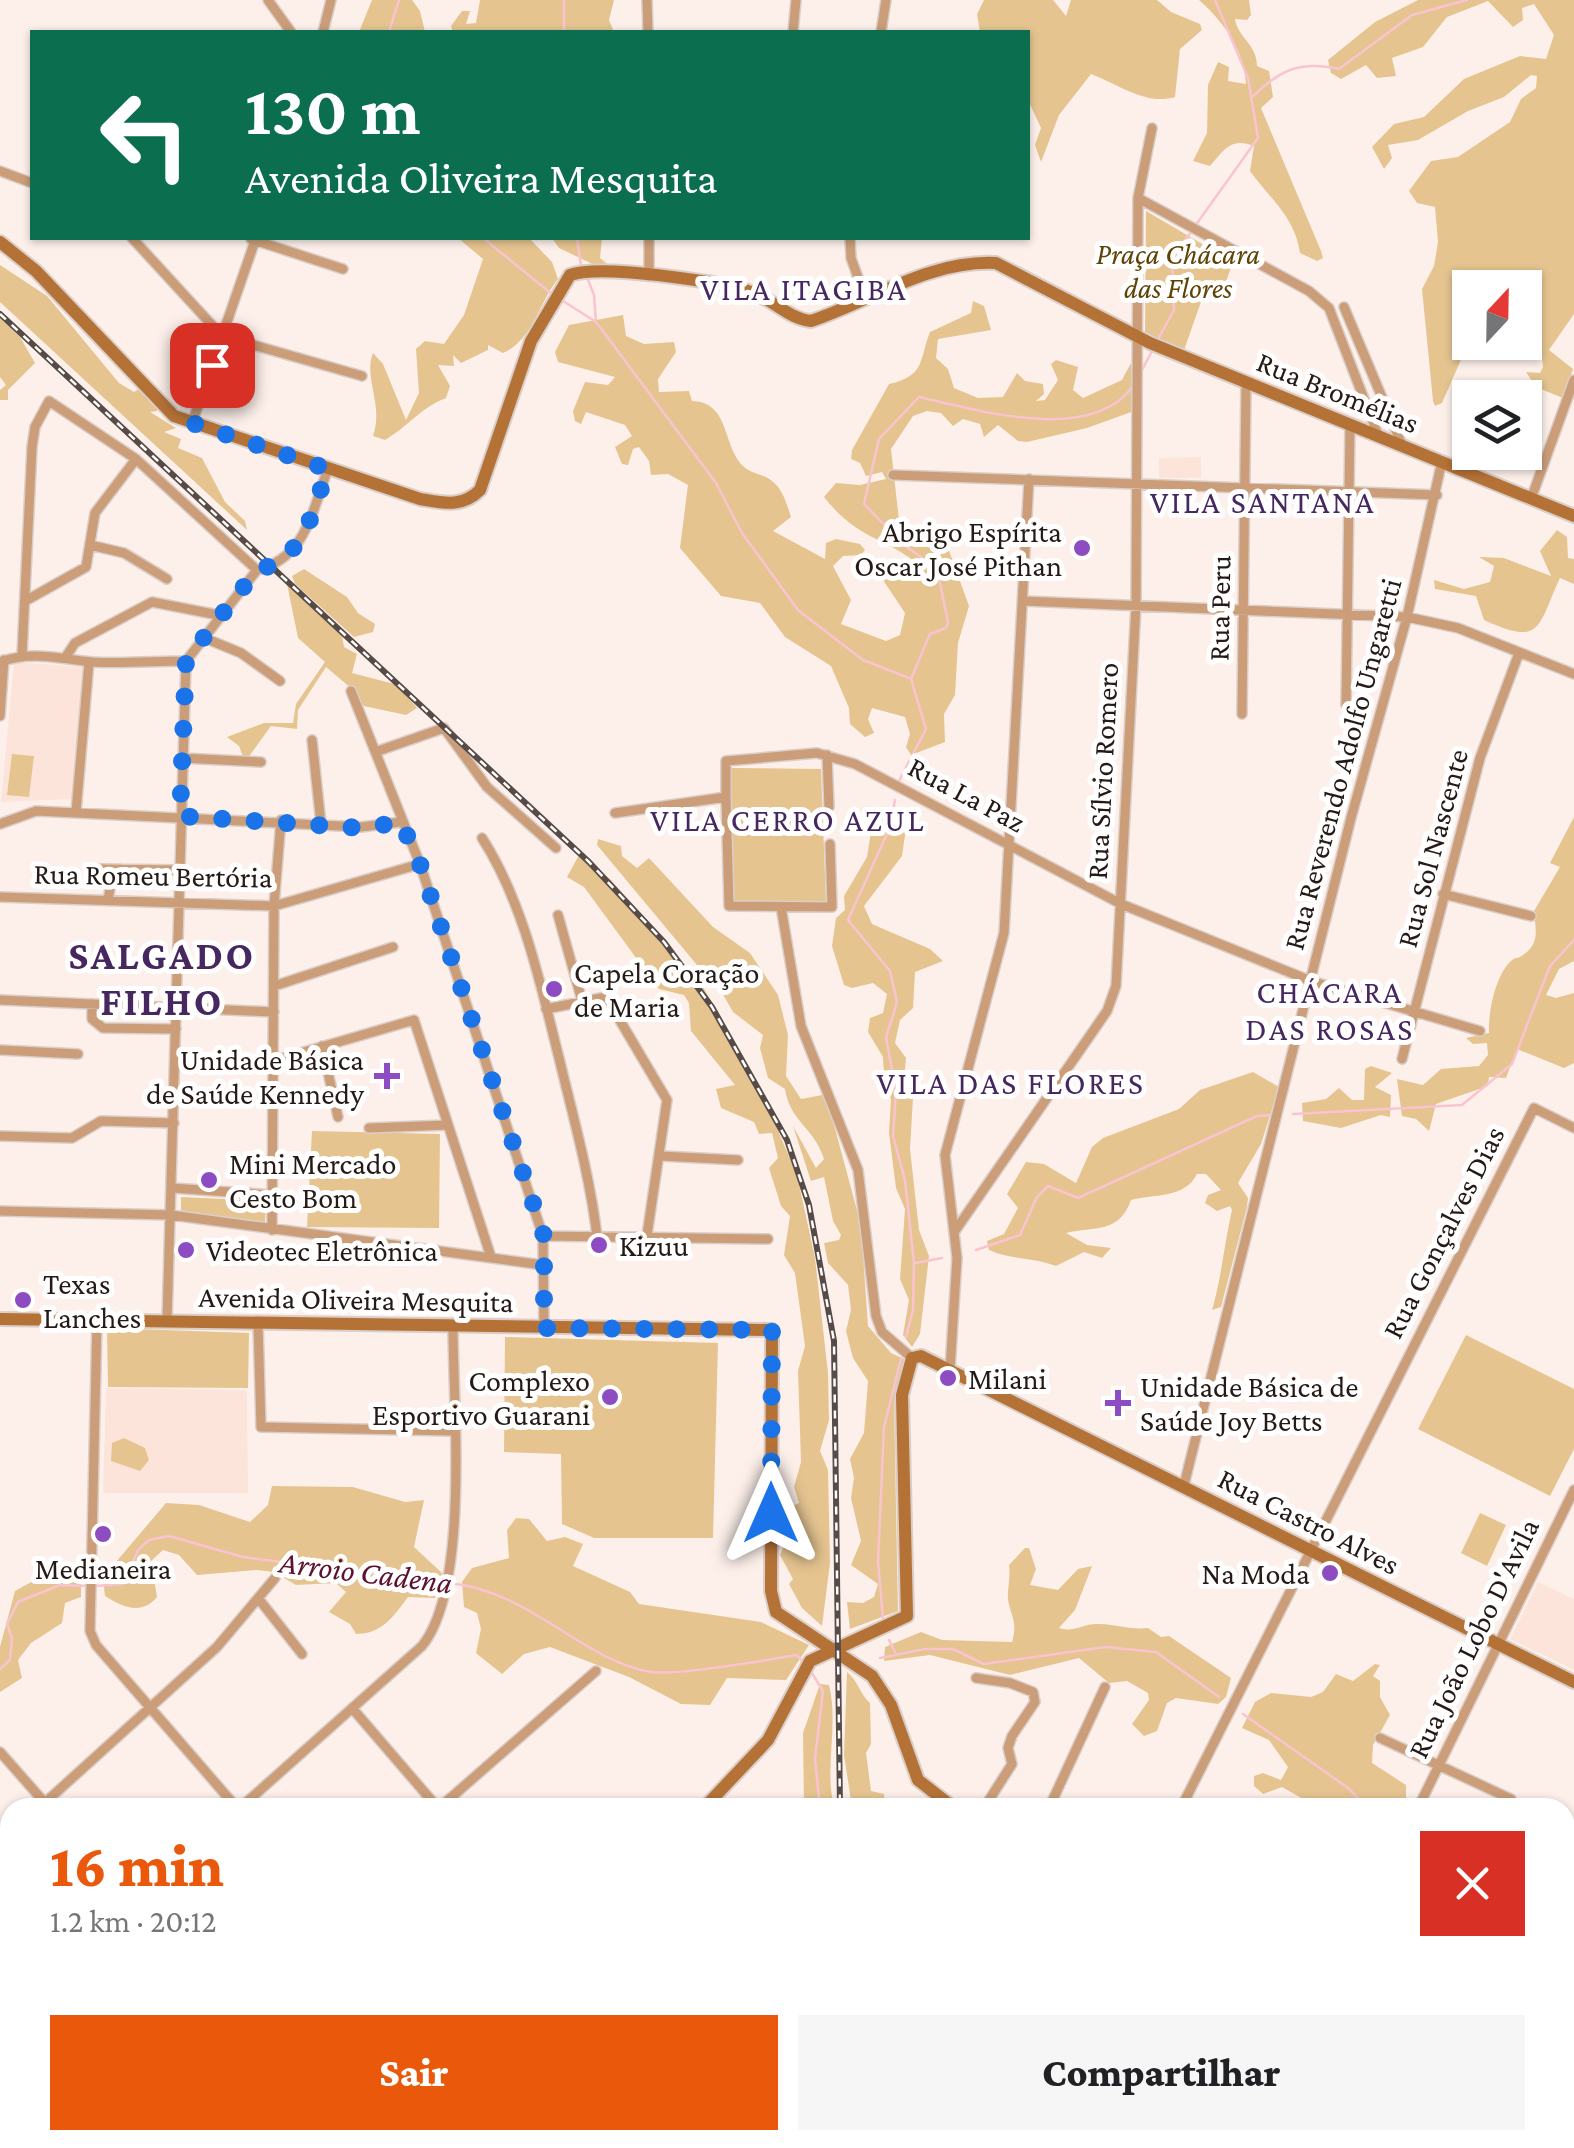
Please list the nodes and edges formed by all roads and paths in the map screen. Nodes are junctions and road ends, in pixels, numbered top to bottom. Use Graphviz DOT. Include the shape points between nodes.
graph roads {
  1 [pos="268,0"];
  2 [pos="331,0"];
  3 [pos="647,0"];
  4 [pos="796,0"];
  5 [pos="886,0"];
  6 [pos="290,30"];
  7 [pos="324,30"];
  8 [pos="648,30"];
  9 [pos="793,30"];
  10 [pos="881,30"];
  11 [pos="1152,128"];
  12 [pos="0,172"];
  13 [pos="30,182"];
  14 [pos="1138,198"];
  15 [pos="134,240"];
  16 [pos="254,240"];
  17 [pos="257,240"];
  18 [pos="649,240"];
  19 [pos="850,240"];
  20 [pos="0,242"];
  21 [pos="343,268"];
  22 [pos="649,276"];
  23 [pos="865,298"];
  24 [pos="1344,307"];
  25 [pos="222,336"];
  26 [pos="1138,338"];
  27 [pos="1360,346"];
  28 [pos="1347,354"];
  29 [pos="362,376"];
  30 [pos="1574,380"];
  31 [pos="1246,383"];
  32 [pos="192,423"];
  33 [pos="1350,424"];
  34 [pos="1378,435"];
  35 [pos="1402,444"];
  36 [pos="136,459"];
  37 [pos="1442,462"];
  38 [pos="328,469"];
  39 [pos="893,475"];
  40 [pos="1029,479"];
  41 [pos="1138,483"];
  42 [pos="1245,487"];
  43 [pos="1350,492"];
  44 [pos="1437,495"];
  45 [pos="1531,499"];
  46 [pos="1572,510"];
  47 [pos="90,545"];
  48 [pos="257,570"];
  49 [pos="168,579"];
  50 [pos="28,600"];
  51 [pos="1023,600"];
  52 [pos="1136,606"];
  53 [pos="1244,610"];
  54 [pos="1348,614"];
  55 [pos="218,615"];
  56 [pos="1407,617"];
  57 [pos="202,637"];
  58 [pos="1520,653"];
  59 [pos="22,654"];
  60 [pos="68,655"];
  61 [pos="186,660"];
  62 [pos="2,661"];
  63 [pos="89,662"];
  64 [pos="1574,674"];
  65 [pos="280,682"];
  66 [pos="351,691"];
  67 [pos="1346,705"];
  68 [pos="1242,714"];
  69 [pos="0,716"];
  70 [pos="312,740"];
  71 [pos="378,752"];
  72 [pos="827,754"];
  73 [pos="182,758"];
  74 [pos="260,762"];
  75 [pos="726,796"];
  76 [pos="829,807"];
  77 [pos="76,812"];
  78 [pos="616,812"];
  79 [pos="180,816"];
  80 [pos="281,820"];
  81 [pos="401,822"];
  82 [pos="0,824"];
  83 [pos="321,824"];
  84 [pos="482,838"];
  85 [pos="830,844"];
  86 [pos="1008,844"];
  87 [pos="556,848"];
  88 [pos="420,864"];
  89 [pos="100,869"];
  90 [pos="120,869"];
  91 [pos="179,870"];
  92 [pos="1444,894"];
  93 [pos="0,897"];
  94 [pos="108,900"];
  95 [pos="178,902"];
  96 [pos="1121,904"];
  97 [pos="274,906"];
  98 [pos="781,907"];
  99 [pos="558,916"];
  100 [pos="1530,916"];
  101 [pos="393,947"];
  102 [pos="1311,981"];
  103 [pos="274,986"];
  104 [pos="0,1000"];
  105 [pos="582,1001"];
  106 [pos="92,1004"];
  107 [pos="176,1007"];
  108 [pos="546,1008"];
  109 [pos="274,1012"];
  110 [pos="1415,1012"];
  111 [pos="176,1029"];
  112 [pos="1480,1031"];
  113 [pos="322,1046"];
  114 [pos="0,1050"];
  115 [pos="78,1054"];
  116 [pos="1402,1059"];
  117 [pos="273,1060"];
  118 [pos="174,1098"];
  119 [pos="273,1100"];
  120 [pos="338,1117"];
  121 [pos="174,1123"];
  122 [pos="448,1125"];
  123 [pos="368,1128"];
  124 [pos="1574,1128"];
  125 [pos="0,1136"];
  126 [pos="661,1156"];
  127 [pos="738,1160"];
  128 [pos="172,1188"];
  129 [pos="272,1195"];
  130 [pos="0,1211"];
  131 [pos="171,1215"];
  132 [pos="272,1230"];
  133 [pos="955,1231"];
  134 [pos="648,1235"];
  135 [pos="544,1236"];
  136 [pos="597,1236"];
  137 [pos="768,1240"];
  138 [pos="490,1258"];
  139 [pos="543,1265"];
  140 [pos="0,1319"];
  141 [pos="96,1320"];
  142 [pos="167,1321"];
  143 [pos="258,1323"];
  144 [pos="452,1326"];
  145 [pos="544,1328"];
  146 [pos="912,1358"];
  147 [pos="950,1370"];
  148 [pos="453,1431"];
  149 [pos="1184,1485"];
  150 [pos="1574,1490"];
  151 [pos="1308,1550"];
  152 [pos="274,1578"];
  153 [pos="258,1598"];
  154 [pos="1497,1643"];
  155 [pos="838,1652"];
  156 [pos="302,1654"];
  157 [pos="596,1671"];
  158 [pos="976,1678"];
  159 [pos="1574,1682"];
  160 [pos="1105,1687"];
  161 [pos="352,1708"];
  162 [pos="151,1710"];
  163 [pos="1380,1738"];
  164 [pos="0,1752"];
  165 [pos="1438,1765"];
  166 [pos="36,1798"];
  167 [pos="50,1798"];
  168 [pos="230,1798"];
  169 [pos="250,1798"];
  170 [pos="430,1798"];
  171 [pos="450,1798"];
  172 [pos="713,1798"];
  173 [pos="941,1798"];
  174 [pos="990,1798"];
  175 [pos="1055,1798"];
  176 [pos="1186,1798"];
  177 [pos="1423,1798"];
  178 [pos="1509,1798"];
  1 -- 6 [label="street"];
  2 -- 7 [label="street"];
  3 -- 8 [label="street"];
  4 -- 9 [label="street"];
  5 -- 10 [label="street"];
  11 -- 14 [label="street, Rua Sílvio Romero"];
  12 -- 13 [label="street"];
  14 -- 26 [label="street, Rua Sílvio Romero"];
  14 -- 28 [label="street" via="1309,291 1329,308"];
  15 -- 25 [label="street"];
  16 -- 25 [label="street"];
  17 -- 21 [label="street"];
  18 -- 22 [label="street"];
  19 -- 23 [label="street"];
  20 -- 32 [label="street" via="174,416"];
  22 -- 23 [label="street, Rua Bromélias" via="748,291 812,321"];
  22 -- 38 [label="street, Rua Bromélias" via="570,275 531,341 484,481 469,502 420,499"];
  23 -- 26 [label="street, Rua Bromélias" via="942,268 996,263"];
  24 -- 27 [label="street"];
  25 -- 29 [label="street"];
  25 -- 32 [label="street"];
  26 -- 31 [label="street, Rua Bromélias"];
  26 -- 41 [label="street, Rua Sílvio Romero"];
  27 -- 28 [label="street"];
  27 -- 35 [label="street"];
  28 -- 34 [label="street"];
  30 -- 45 [label="street"];
  31 -- 33 [label="street, Rua Bromélias"];
  31 -- 42 [label="street, Rua Peru"];
  32 -- 38 [label="street"];
  33 -- 34 [label="street, Rua Bromélias"];
  33 -- 43 [label="street"];
  34 -- 35 [label="street, Rua Bromélias"];
  35 -- 37 [label="street, Rua Bromélias"];
  36 -- 47 [label="street" via="95,512"];
  36 -- 48 [label="street"];
  36 -- 50 [label="street" via="49,401 32,446"];
  37 -- 44 [label="street, Rua Reverendo Adolfo Ungaretti"];
  37 -- 45 [label="street, Rua Bromélias"];
  38 -- 48 [label="street" via="299,546"];
  39 -- 40 [label="street"];
  40 -- 41 [label="street"];
  40 -- 51 [label="street"];
  41 -- 42 [label="street"];
  41 -- 52 [label="street, Rua Sílvio Romero"];
  42 -- 43 [label="street"];
  42 -- 53 [label="street, Rua Peru"];
  43 -- 44 [label="street"];
  43 -- 54 [label="street"];
  44 -- 56 [label="street, Rua Reverendo Adolfo Ungaretti"];
  45 -- 46 [label="street, Rua Bromélias"];
  47 -- 49 [label="street" via="124,552"];
  47 -- 50 [label="street" via="86,568"];
  48 -- 55 [label="street"];
  50 -- 59 [label="street"];
  51 -- 52 [label="street"];
  51 -- 86 [label="street"];
  52 -- 53 [label="street"];
  52 -- 96 [label="street, Rua Sílvio Romero"];
  53 -- 54 [label="street"];
  53 -- 68 [label="street, Rua Peru"];
  54 -- 56 [label="street"];
  54 -- 67 [label="street"];
  55 -- 57 [label="street"];
  55 -- 60 [label="street" via="152,602 75,643"];
  56 -- 58 [label="street" via="1458,628"];
  56 -- 102 [label="street, Rua Reverendo Adolfo Ungaretti"];
  57 -- 61 [label="street"];
  57 -- 65 [label="street"];
  58 -- 64 [label="street"];
  58 -- 92 [label="street, Rua Sol Nascente" via="1480,758"];
  59 -- 60 [label="street"];
  59 -- 62 [label="street"];
  60 -- 63 [label="street"];
  61 -- 63 [label="street"];
  61 -- 73 [label="street"];
  62 -- 69 [label="street"];
  63 -- 77 [label="street"];
  66 -- 71 [label="street"];
  70 -- 83 [label="street"];
  71 -- 81 [label="street"];
  71 -- 87 [label="street" via="444,728 486,787"];
  72 -- 75 [label="street, Rua La Paz" via="726,760"];
  72 -- 76 [label="street"];
  72 -- 86 [label="street, Rua La Paz"];
  73 -- 74 [label="street"];
  73 -- 79 [label="street"];
  75 -- 78 [label="street"];
  75 -- 98 [label="street" via="728,906"];
  77 -- 79 [label="street"];
  77 -- 82 [label="street" via="36,811"];
  79 -- 80 [label="street"];
  79 -- 91 [label="street"];
  80 -- 83 [label="street"];
  80 -- 97 [label="street"];
  81 -- 83 [label="street" via="362,828"];
  81 -- 88 [label="street"];
  84 -- 108 [label="street" via="503,871"];
  85 -- 98 [label="street" via="832,907"];
  86 -- 96 [label="street, Rua La Paz"];
  86 -- 133 [label="street" via="1004,933 946,1154"];
  88 -- 97 [label="street, Rua Romeu Bertória"];
  88 -- 135 [label="street"];
  89 -- 90 [label="street"];
  90 -- 91 [label="street"];
  90 -- 94 [label="street"];
  91 -- 95 [label="street"];
  92 -- 100 [label="street"];
  92 -- 110 [label="street, Rua Sol Nascente"];
  93 -- 94 [label="street, Rua Romeu Bertória"];
  94 -- 95 [label="street, Rua Romeu Bertória"];
  95 -- 97 [label="street, Rua Romeu Bertória"];
  95 -- 107 [label="street"];
  96 -- 102 [label="street, Rua La Paz"];
  96 -- 133 [label="street, Rua Sílvio Romero" via="1114,998"];
  97 -- 103 [label="street"];
  98 -- 146 [label="street" via="801,1026 858,1170 876,1316 882,1332"];
  99 -- 105 [label="street"];
  101 -- 103 [label="street"];
  102 -- 110 [label="street, Rua La Paz"];
  102 -- 149 [label="street, Rua Reverendo Adolfo Ungaretti"];
  103 -- 109 [label="street"];
  104 -- 106 [label="street"];
  105 -- 108 [label="street"];
  105 -- 126 [label="street" via="606,997 667,1100"];
  106 -- 107 [label="street"];
  106 -- 111 [label="street" via="92,1020 103,1028"];
  107 -- 109 [label="street"];
  107 -- 111 [label="street"];
  108 -- 136 [label="street"];
  109 -- 117 [label="street"];
  110 -- 112 [label="street, Rua La Paz"];
  110 -- 116 [label="street, Rua Sol Nascente"];
  111 -- 118 [label="street"];
  113 -- 117 [label="street"];
  113 -- 120 [label="street"];
  113 -- 122 [label="street" via="414,1020"];
  114 -- 115 [label="street"];
  117 -- 119 [label="street"];
  118 -- 119 [label="street"];
  118 -- 121 [label="street"];
  119 -- 129 [label="street"];
  121 -- 125 [label="street" via="101,1121 72,1138"];
  121 -- 128 [label="street"];
  122 -- 123 [label="street"];
  122 -- 138 [label="street"];
  124 -- 151 [label="street, Rua Gonçalves Dias" via="1534,1108"];
  126 -- 127 [label="street"];
  126 -- 134 [label="street"];
  128 -- 129 [label="street"];
  128 -- 131 [label="street"];
  129 -- 132 [label="street"];
  130 -- 131 [label="street"];
  131 -- 132 [label="street"];
  131 -- 142 [label="street"];
  132 -- 138 [label="street"];
  133 -- 147 [label="street"];
  134 -- 136 [label="street"];
  134 -- 137 [label="street"];
  135 -- 136 [label="street"];
  135 -- 139 [label="street"];
  138 -- 139 [label="street"];
  139 -- 145 [label="street"];
  140 -- 141 [label="street, Avenida Oliveira Mesquita"];
  141 -- 142 [label="street, Avenida Oliveira Mesquita"];
  141 -- 162 [label="street" via="90,1603 96,1645"];
  142 -- 143 [label="street, Avenida Oliveira Mesquita"];
  143 -- 144 [label="street, Avenida Oliveira Mesquita"];
  143 -- 148 [label="street" via="261,1426"];
  144 -- 145 [label="street, Avenida Oliveira Mesquita"];
  144 -- 148 [label="street"];
  145 -- 155 [label="street, Avenida Oliveira Mesquita" via="772,1330 770,1591 776,1612"];
  146 -- 147 [label="street, Rua Castro Alves"];
  146 -- 155 [label="street" via="902,1395 907,1616"];
  147 -- 149 [label="street, Rua Castro Alves"];
  148 -- 161 [label="street" via="448,1594 434,1632"];
  149 -- 151 [label="street, Rua Castro Alves"];
  150 -- 154 [label="street, Rua João Lobo D'Avila"];
  151 -- 154 [label="street, Rua Castro Alves"];
  151 -- 176 [label="street, Rua Gonçalves Dias"];
  152 -- 153 [label="street"];
  153 -- 156 [label="street"];
  153 -- 162 [label="street"];
  154 -- 159 [label="street, Rua Castro Alves"];
  154 -- 165 [label="street, Rua João Lobo D'Avila"];
  155 -- 172 [label="street" via="810,1662 768,1740"];
  155 -- 173 [label="street" via="882,1690 918,1780"];
  157 -- 171 [label="street"];
  158 -- 174 [label="street" via="1033,1692 1008,1748 1012,1764"];
  160 -- 175 [label="street"];
  161 -- 169 [label="street"];
  161 -- 170 [label="street"];
  162 -- 167 [label="street"];
  162 -- 168 [label="street"];
  163 -- 165 [label="street"];
  164 -- 166 [label="street"];
  165 -- 177 [label="street, Rua João Lobo D'Avila"];
  165 -- 178 [label="street"];
}
